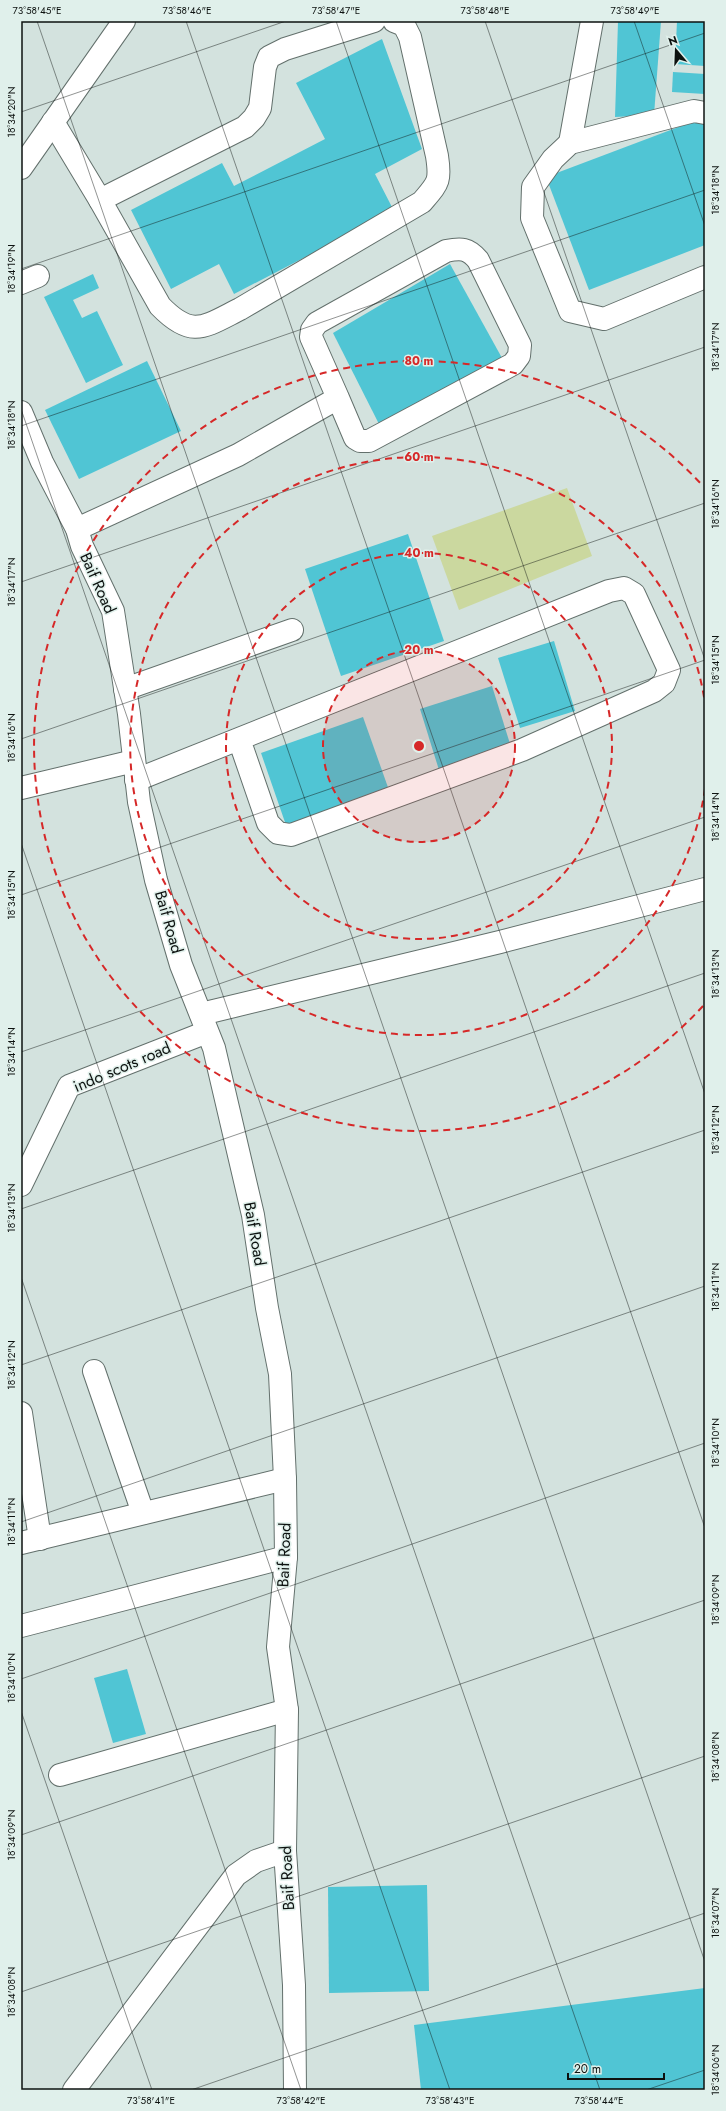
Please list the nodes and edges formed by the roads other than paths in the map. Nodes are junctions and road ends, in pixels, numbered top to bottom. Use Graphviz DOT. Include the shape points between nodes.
graph roads {
  1 [pos="124,21"];
  2 [pos="374,21"];
  3 [pos="394,21"];
  4 [pos="592,21"];
  5 [pos="705,113"];
  6 [pos="53,122"];
  7 [pos="570,143"];
  8 [pos="21,168"];
  9 [pos="100,200"];
  10 [pos="705,277"];
  11 [pos="338,398"];
  12 [pos="21,412"];
  13 [pos="77,529"];
  14 [pos="292,630"];
  15 [pos="124,689"];
  16 [pos="239,739"];
  17 [pos="135,770"];
  18 [pos="21,788"];
  19 [pos="705,889"];
  20 [pos="204,1023"];
  21 [pos="21,1185"];
  22 [pos="94,1371"];
  23 [pos="21,1413"];
  24 [pos="285,1479"];
  25 [pos="143,1514"];
  26 [pos="30,1541"];
  27 [pos="286,1557"];
  28 [pos="21,1626"];
  29 [pos="287,1710"];
  30 [pos="60,1775"];
  31 [pos="285,1851"];
  32 [pos="74,2090"];
  33 [pos="296,2090"];
  1 -- 6 [label="street"];
  2 -- 9 [label="street" via="285,49 269,57 265,67 260,108 245,127"];
  3 -- 9 [label="street" via="404,24 410,37 440,175 436,185 422,202 240,309 209,324 189,328 173,319 160,306"];
  4 -- 7 [label="street"];
  5 -- 7 [label="street" via="694,111"];
  6 -- 8 [label="street"];
  6 -- 9 [label="street"];
  7 -- 10 [label="street" via="553,159 533,187 532,218 570,311 604,319"];
  11 -- 11 [label="street" via="355,438 369,441 513,364 519,356 520,345 478,260 471,251 462,248 446,251 317,323 311,337"];
  11 -- 13 [label="street" via="238,455"];
  12 -- 13 [label="street, Baif Road" via="42,462"];
  13 -- 15 [label="street, Baif Road" via="82,546 113,611"];
  14 -- 15 [label="street"];
  15 -- 17 [label="street, Baif Road"];
  16 -- 16 [label="street" via="268,823 278,833 292,835 522,750 654,691 664,683 669,670 634,594 624,588 609,591"];
  16 -- 17 [label="street"];
  17 -- 18 [label="street"];
  17 -- 20 [label="street, Baif Road" via="139,802 156,880 181,965"];
  19 -- 20 [label="street, indo scots road"];
  20 -- 21 [label="street, indo scots road" via="69,1086"];
  20 -- 24 [label="street, Baif Road" via="214,1048 253,1215 280,1374"];
  22 -- 25 [label="street"];
  23 -- 26 [label="street"];
  24 -- 25 [label="street"];
  24 -- 27 [label="street, Baif Road"];
  25 -- 26 [label="street"];
  27 -- 28 [label="street"];
  27 -- 29 [label="street, Baif Road" via="278,1648"];
  29 -- 30 [label="street"];
  29 -- 31 [label="street, Baif Road"];
  31 -- 32 [label="street" via="256,1861 236,1875"];
  31 -- 33 [label="street, Baif Road" via="294,1985"];
}
